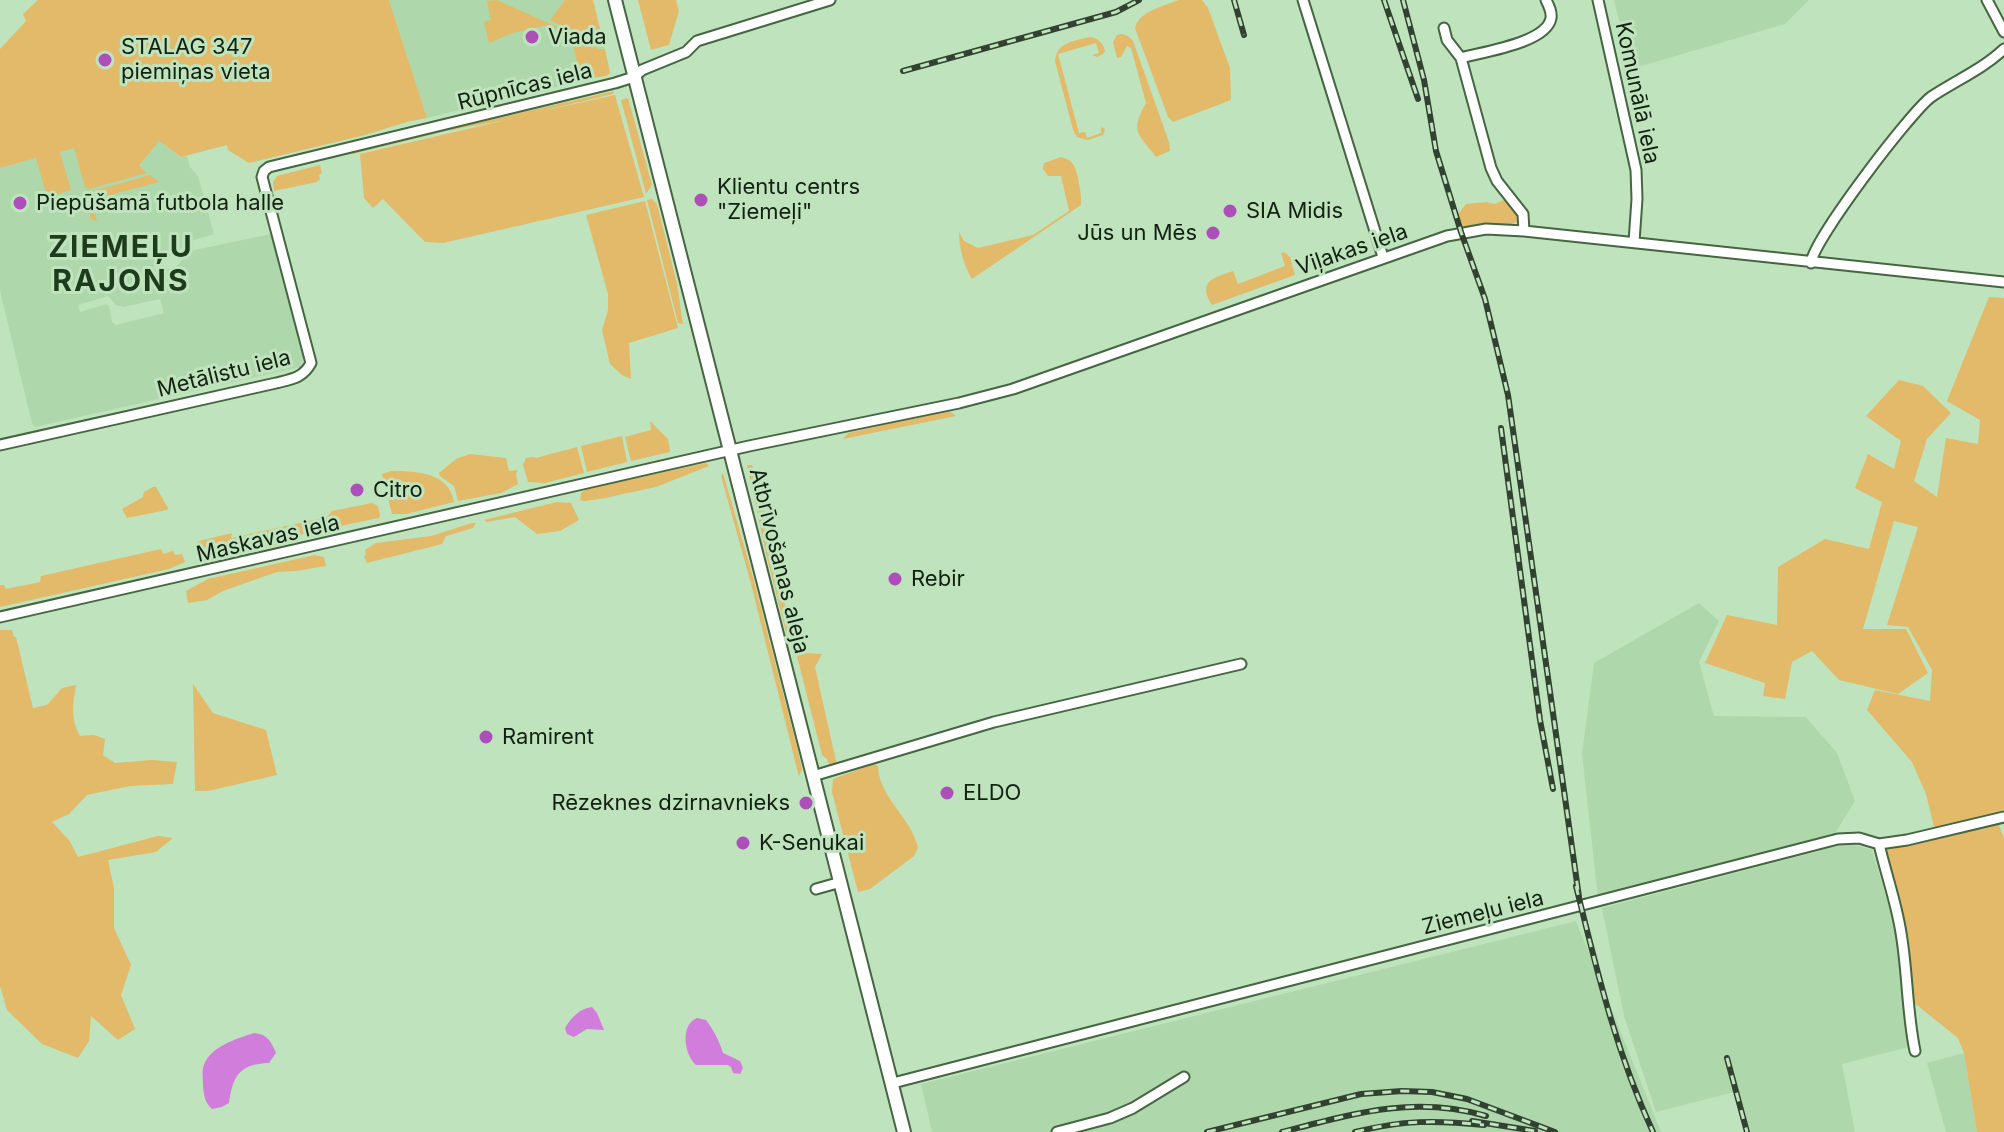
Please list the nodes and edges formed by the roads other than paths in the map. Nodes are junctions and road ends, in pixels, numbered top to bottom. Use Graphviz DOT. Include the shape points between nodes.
graph roads {
  1 [pos="615,0"];
  2 [pos="830,0"];
  3 [pos="1303,0"];
  4 [pos="1546,0"];
  5 [pos="1598,0"];
  6 [pos="1987,0"];
  7 [pos="1444,28"];
  8 [pos="2004,32"];
  9 [pos="2004,49"];
  10 [pos="1461,58"];
  11 [pos="634,77"];
  12 [pos="264,171"];
  13 [pos="1524,231"];
  14 [pos="1634,242"];
  15 [pos="1383,257"];
  16 [pos="1811,263"];
  17 [pos="2004,282"];
  18 [pos="0,445"];
  19 [pos="730,451"];
  20 [pos="0,617"];
  21 [pos="1241,664"];
  22 [pos="813,776"];
  23 [pos="2004,817"];
  24 [pos="1879,844"];
  25 [pos="841,882"];
  26 [pos="816,889"];
  27 [pos="1915,1051"];
  28 [pos="1184,1077"];
  29 [pos="893,1083"];
  30 [pos="904,1132"];
  31 [pos="1057,1132"];
  1 -- 11 [label="main road, Atbrīvošanas aleja"];
  2 -- 11 [label="street, Rūpnīcas iela" via="697,41 686,52"];
  3 -- 15 [label="street"];
  4 -- 10 [label="street" via="1551,21 1543,32"];
  5 -- 14 [label="street, Komunālā iela" via="1636,170"];
  6 -- 8 [label="street"];
  7 -- 10 [label="street"];
  9 -- 16 [label="street" via="1922,106 1837,215"];
  10 -- 13 [label="street" via="1491,168 1523,214"];
  11 -- 12 [label="street, Rūpnīcas iela"];
  11 -- 19 [label="main road, Atbrīvošanas aleja"];
  12 -- 18 [label="street, Metālistu iela" via="311,363 303,375"];
  13 -- 14 [label="street, Viļakas iela"];
  13 -- 15 [label="street, Viļakas iela" via="1461,232"];
  14 -- 16 [label="street, Viļakas iela"];
  15 -- 19 [label="street, Viļakas iela" via="1013,389"];
  16 -- 17 [label="street, Viļakas iela"];
  19 -- 20 [label="street, Maskavas iela"];
  19 -- 22 [label="main road, Atbrīvošanas aleja"];
  21 -- 22 [label="street" via="994,722"];
  22 -- 25 [label="main road, Atbrīvošanas aleja"];
  23 -- 24 [label="street, Ziemeļu iela"];
  24 -- 27 [label="street" via="1899,922"];
  24 -- 29 [label="street, Ziemeļu iela" via="1838,839"];
  25 -- 26 [label="street"];
  25 -- 29 [label="main road, Atbrīvošanas aleja"];
  28 -- 31 [label="street" via="1110,1118"];
  29 -- 30 [label="main road, Atbrīvošanas aleja"];
}
